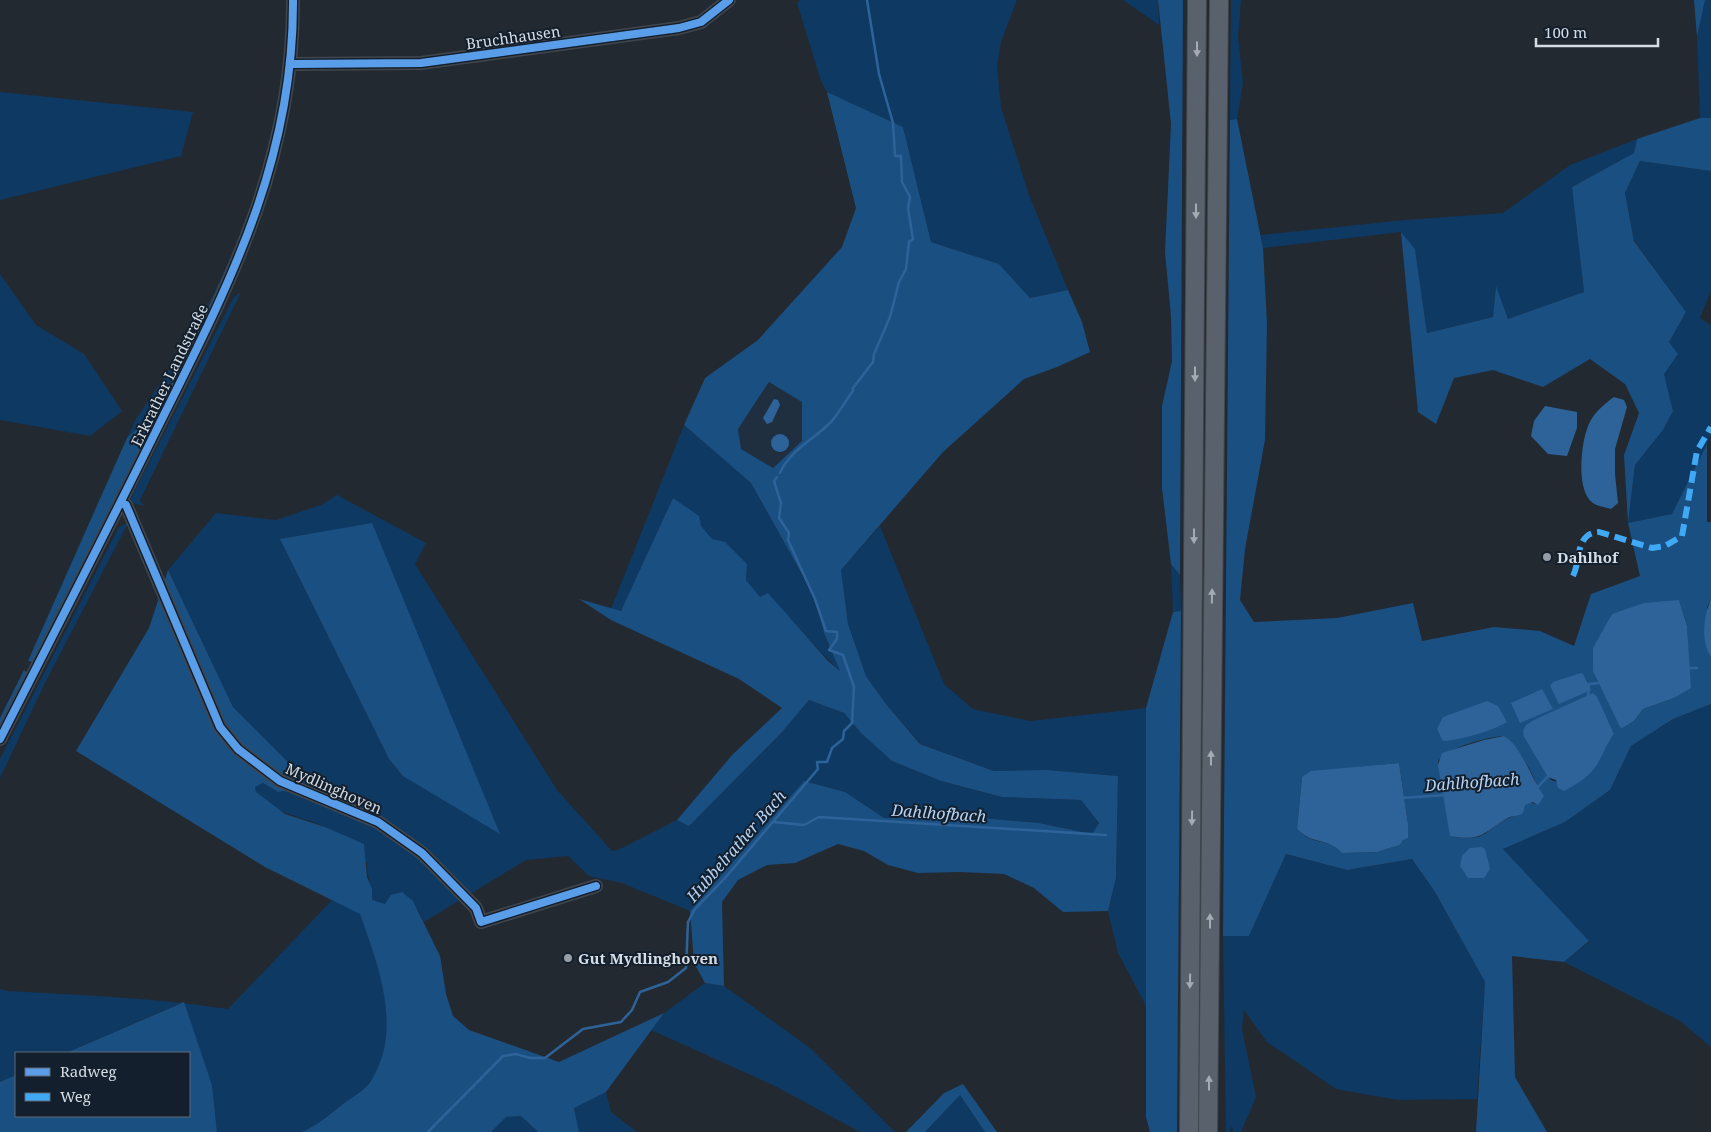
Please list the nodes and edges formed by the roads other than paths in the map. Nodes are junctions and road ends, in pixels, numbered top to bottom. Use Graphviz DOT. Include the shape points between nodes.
graph roads {
  1 [pos="293,0"];
  2 [pos="729,0"];
  3 [pos="1197,0"];
  4 [pos="1219,0"];
  5 [pos="291,64"];
  6 [pos="121,503"];
  7 [pos="0,739"];
  8 [pos="596,886"];
  9 [pos="1189,1132"];
  10 [pos="1208,1132"];
  1 -- 5 [label="street, Erkrather Landstraße"];
  2 -- 5 [label="street, Bruchhausen" via="701,22 679,28 421,63"];
  3 -- 9 [label="highway, one-way"];
  10 -- 4 [label="highway, one-way"];
  5 -- 6 [label="street, Erkrather Landstraße" via="274,158 242,254"];
  6 -- 7 [label="street, Erkrather Landstraße"];
  6 -- 8 [label="street, Mydlinghoven" via="130,513 220,727 238,749 280,781 378,822 422,853 476,908 481,922"];
}
